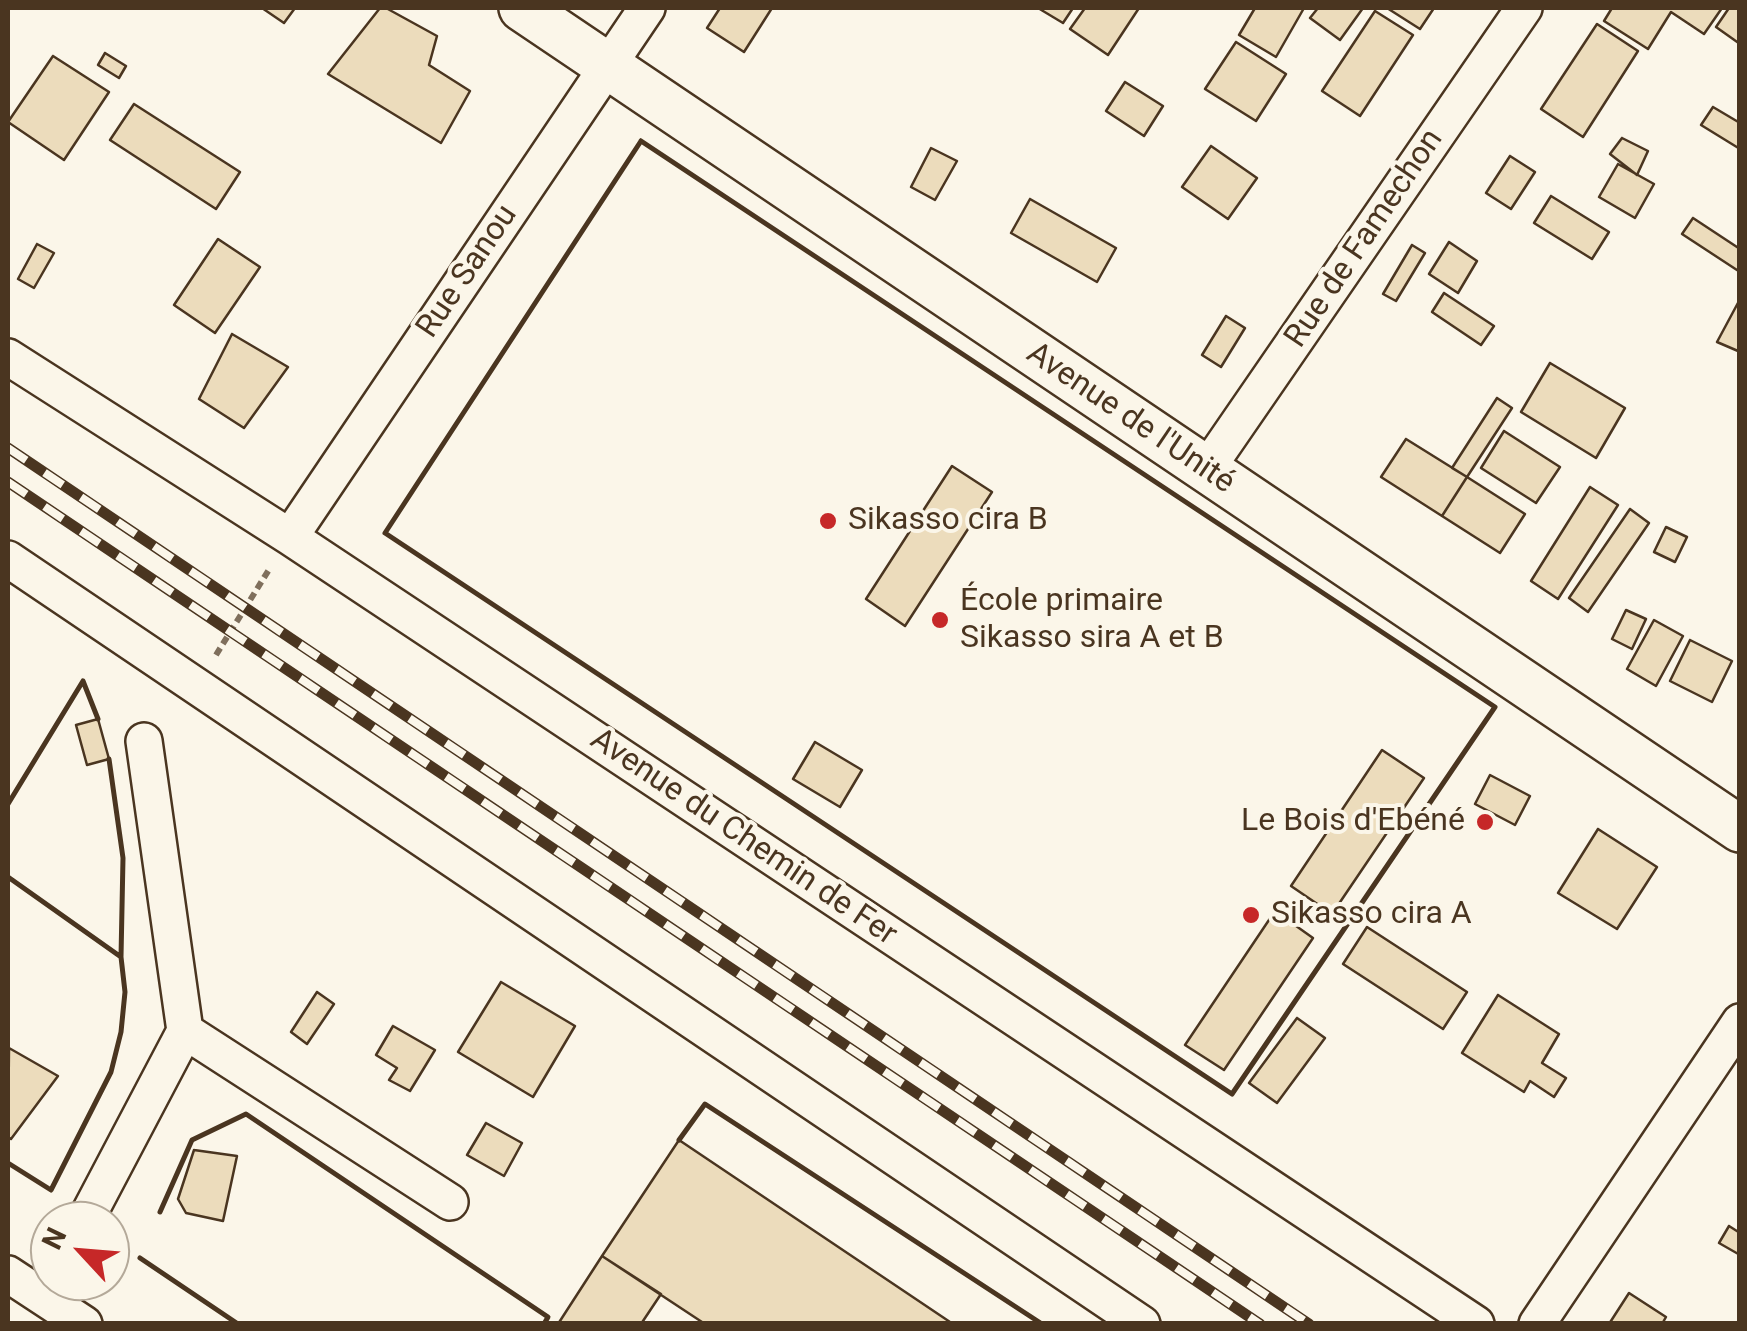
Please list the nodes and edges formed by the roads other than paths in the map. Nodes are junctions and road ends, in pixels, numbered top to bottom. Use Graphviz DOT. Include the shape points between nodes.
graph roads {
  1 [pos="522,8"];
  2 [pos="647,8"];
  3 [pos="1524,8"];
  4 [pos="607,66"];
  5 [pos="8,358"];
  6 [pos="1206,470"];
  7 [pos="290,537"];
  8 [pos="8,559"];
  9 [pos="144,741"];
  10 [pos="1740,829"];
  11 [pos="1740,1022"];
  12 [pos="185,1031"];
  13 [pos="96,1201"];
  14 [pos="450,1202"];
  15 [pos="61,1301"];
  16 [pos="84,1324"];
  17 [pos="1142,1324"];
  18 [pos="1476,1324"];
  19 [pos="1536,1324"];
  1 -- 4 [label="street, Avenue de l'Unité"];
  2 -- 4 [label="street, Rue Sanou"];
  3 -- 6 [label="street, Rue de Famechon"];
  4 -- 6 [label="street, Avenue de l'Unité"];
  4 -- 7 [label="street, Rue Sanou"];
  5 -- 7 [label="street, Avenue du Chemin de Fer"];
  6 -- 10 [label="street, Avenue de l'Unité"];
  7 -- 18 [label="street, Avenue du Chemin de Fer"];
  8 -- 17 [label="street"];
  9 -- 12 [label="street"];
  11 -- 19 [label="street"];
  12 -- 13 [label="street"];
  12 -- 14 [label="street"];
  15 -- 16 [label="street"];
}
